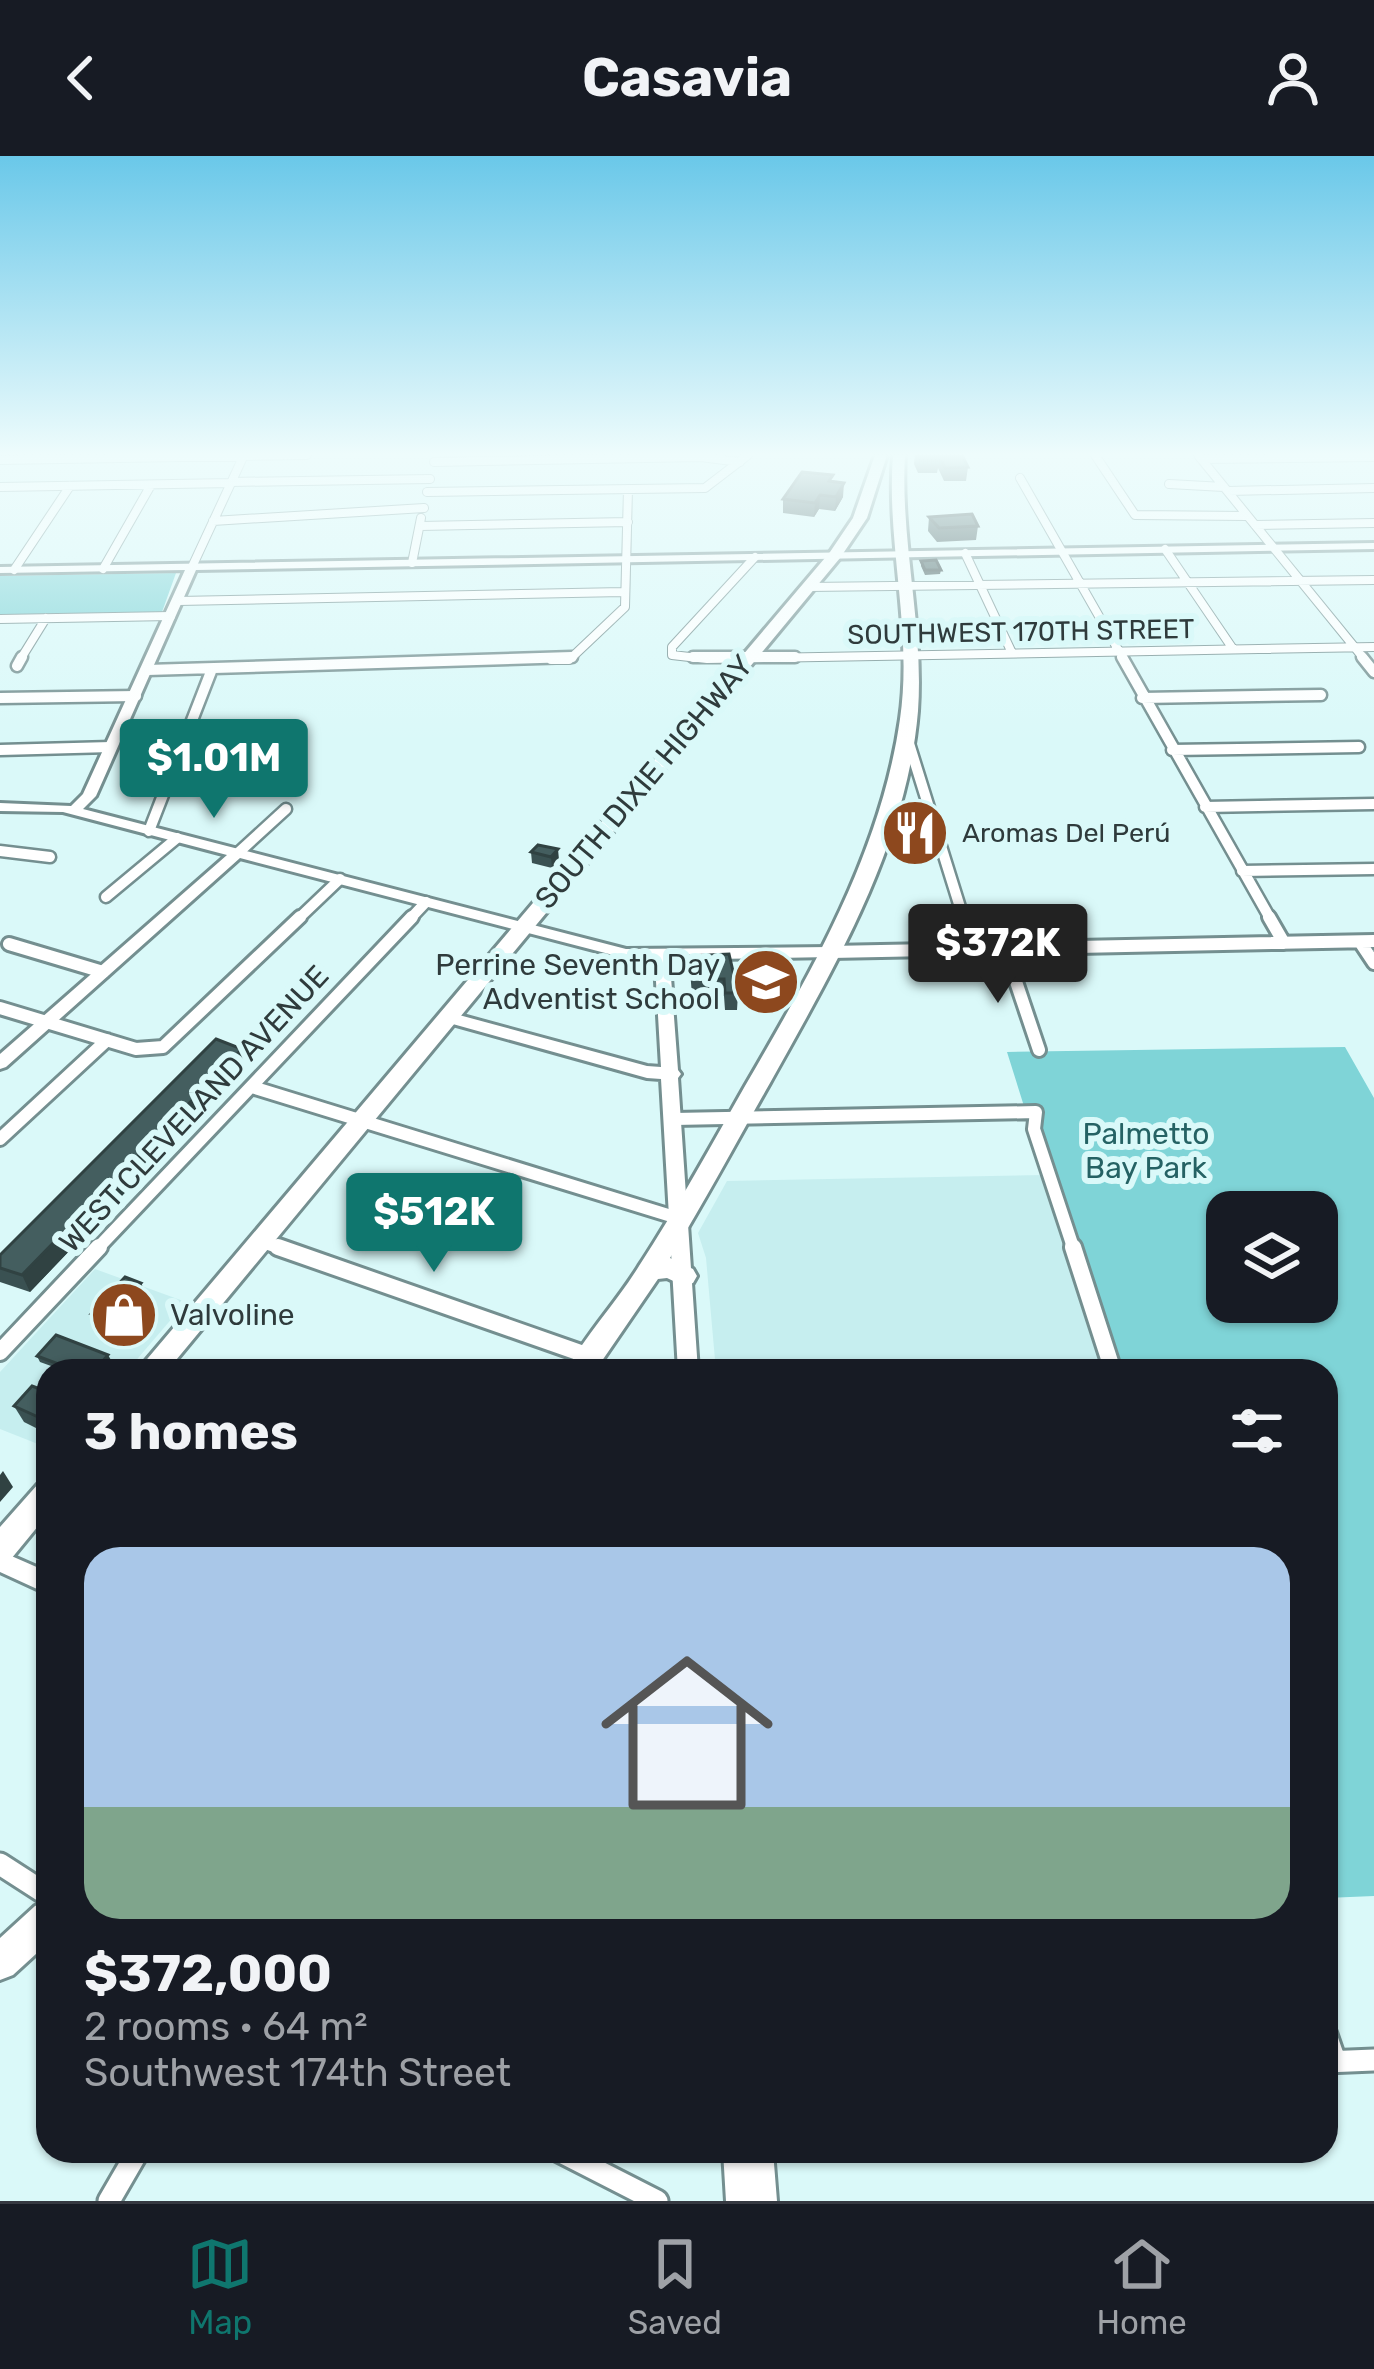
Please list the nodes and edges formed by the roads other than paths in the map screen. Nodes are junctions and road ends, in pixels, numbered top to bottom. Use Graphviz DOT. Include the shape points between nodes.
graph roads {
  1 [pos="27,550"];
  2 [pos="113,550"];
  3 [pos="200,550"];
  4 [pos="415,550"];
  5 [pos="629,550"];
  6 [pos="838,550"];
  7 [pos="896,550"];
  8 [pos="1090,550"];
  9 [pos="1166,550"];
  10 [pos="1276,550"];
  11 [pos="1061,551"];
  12 [pos="965,553"];
  13 [pos="896,554"];
  14 [pos="835,555"];
  15 [pos="755,556"];
  16 [pos="625,560"];
  17 [pos="412,563"];
  18 [pos="192,567"];
  19 [pos="103,568"];
  20 [pos="14,570"];
  21 [pos="0,571"];
  22 [pos="1374,580"];
  23 [pos="1301,582"];
  24 [pos="1189,584"];
  25 [pos="1079,585"];
  26 [pos="808,587"];
  27 [pos="981,587"];
  28 [pos="902,589"];
  29 [pos="623,592"];
  30 [pos="178,602"];
  31 [pos="171,616"];
  32 [pos="46,618"];
  33 [pos="0,619"];
  34 [pos="1354,647"];
  35 [pos="1374,647"];
  36 [pos="1234,650"];
  37 [pos="1116,652"];
  38 [pos="1012,653"];
  39 [pos="910,655"];
  40 [pos="749,658"];
  41 [pos="17,666"];
  42 [pos="212,669"];
  43 [pos="147,670"];
  44 [pos="1374,672"];
  45 [pos="1321,695"];
  46 [pos="136,696"];
  47 [pos="0,698"];
  48 [pos="1142,698"];
  49 [pos="906,734"];
  50 [pos="110,747"];
  51 [pos="1360,747"];
  52 [pos="0,750"];
  53 [pos="1172,750"];
  54 [pos="895,790"];
  55 [pos="926,799"];
  56 [pos="1374,805"];
  57 [pos="1205,807"];
  58 [pos="1,808"];
  59 [pos="286,809"];
  60 [pos="75,810"];
  61 [pos="149,830"];
  62 [pos="177,838"];
  63 [pos="0,851"];
  64 [pos="238,853"];
  65 [pos="50,857"];
  66 [pos="1374,869"];
  67 [pos="1242,871"];
  68 [pos="340,879"];
  69 [pos="106,896"];
  70 [pos="426,902"];
  71 [pos="524,926"];
  72 [pos="1367,942"];
  73 [pos="1284,943"];
  74 [pos="9,944"];
  75 [pos="1005,949"];
  76 [pos="973,950"];
  77 [pos="831,952"];
  78 [pos="663,956"];
  79 [pos="1374,963"];
  80 [pos="103,972"];
  81 [pos="0,1008"];
  82 [pos="448,1017"];
  83 [pos="46,1022"];
  84 [pos="106,1040"];
  85 [pos="1039,1050"];
  86 [pos="0,1063"];
  87 [pos="673,1073"];
  88 [pos="251,1087"];
  89 [pos="739,1118"];
  90 [pos="674,1119"];
  91 [pos="361,1120"];
  92 [pos="0,1139"];
  93 [pos="681,1219"];
  94 [pos="260,1240"];
  95 [pos="650,1270"];
  96 [pos="684,1276"];
  97 [pos="0,1352"];
  98 [pos="161,1359"];
  99 [pos="573,1359"];
  100 [pos="589,1359"];
  101 [pos="687,1359"];
  102 [pos="1109,1359"];
  103 [pos="36,1507"];
  104 [pos="0,1549"];
  105 [pos="0,1562"];
  106 [pos="36,1578"];
  107 [pos="0,1864"];
  108 [pos="36,1887"];
  109 [pos="36,1930"];
  110 [pos="0,1962"];
  111 [pos="1374,2060"];
  112 [pos="1338,2061"];
  113 [pos="131,2163"];
  114 [pos="583,2163"];
  115 [pos="738,2163"];
  116 [pos="759,2163"];
  117 [pos="110,2201"];
  118 [pos="657,2201"];
  119 [pos="741,2201"];
  120 [pos="762,2201"];
  1 -- 20 [label="street"];
  2 -- 19 [label="street"];
  3 -- 18 [label="street"];
  4 -- 17 [label="street"];
  5 -- 16 [label="street"];
  6 -- 14 [label="highway, SOUTH DIXIE HIGHWAY"];
  7 -- 13 [label="highway"];
  8 -- 11 [label="street"];
  9 -- 24 [label="street"];
  10 -- 23 [label="street"];
  11 -- 12 [label="street"];
  11 -- 25 [label="street"];
  12 -- 13 [label="street"];
  12 -- 27 [label="street"];
  13 -- 14 [label="street"];
  13 -- 28 [label="highway"];
  14 -- 15 [label="street"];
  14 -- 26 [label="highway, SOUTH DIXIE HIGHWAY"];
  15 -- 16 [label="street"];
  15 -- 40 [label="street, SOUTHWEST 170TH STREET" via="670,654"];
  16 -- 17 [label="street"];
  16 -- 29 [label="street"];
  17 -- 18 [label="street"];
  18 -- 19 [label="street"];
  18 -- 30 [label="street"];
  19 -- 20 [label="street"];
  20 -- 21 [label="street"];
  22 -- 23 [label="street"];
  23 -- 24 [label="street"];
  23 -- 34 [label="street"];
  24 -- 25 [label="street"];
  24 -- 36 [label="street"];
  25 -- 27 [label="street"];
  25 -- 37 [label="street"];
  26 -- 28 [label="street"];
  26 -- 40 [label="highway, SOUTH DIXIE HIGHWAY"];
  27 -- 28 [label="street"];
  27 -- 38 [label="street"];
  28 -- 39 [label="highway"];
  29 -- 30 [label="street"];
  29 -- 42 [label="street" via="622,612 565,662"];
  30 -- 31 [label="street"];
  31 -- 32 [label="street"];
  31 -- 43 [label="street"];
  32 -- 33 [label="street"];
  32 -- 41 [label="street"];
  34 -- 35 [label="street, SOUTHWEST 170TH STREET"];
  34 -- 36 [label="street, SOUTHWEST 170TH STREET"];
  34 -- 44 [label="street"];
  36 -- 37 [label="street, SOUTHWEST 170TH STREET"];
  37 -- 38 [label="street, SOUTHWEST 170TH STREET"];
  37 -- 48 [label="street"];
  38 -- 39 [label="street, SOUTHWEST 170TH STREET"];
  39 -- 40 [label="street, SOUTHWEST 170TH STREET"];
  39 -- 49 [label="highway"];
  40 -- 71 [label="highway, SOUTH DIXIE HIGHWAY"];
  42 -- 43 [label="street"];
  42 -- 61 [label="street"];
  43 -- 46 [label="street"];
  45 -- 48 [label="street"];
  46 -- 47 [label="street"];
  46 -- 50 [label="street"];
  48 -- 53 [label="street"];
  49 -- 54 [label="highway"];
  49 -- 55 [label="street"];
  50 -- 52 [label="street"];
  50 -- 60 [label="street"];
  51 -- 53 [label="street"];
  53 -- 57 [label="street"];
  54 -- 55 [label="street"];
  54 -- 77 [label="highway"];
  55 -- 76 [label="street"];
  56 -- 57 [label="street"];
  57 -- 67 [label="street"];
  58 -- 60 [label="street"];
  59 -- 64 [label="street"];
  60 -- 61 [label="street"];
  61 -- 62 [label="street"];
  62 -- 64 [label="street"];
  62 -- 69 [label="street"];
  63 -- 65 [label="street"];
  64 -- 68 [label="street"];
  64 -- 80 [label="street"];
  66 -- 67 [label="street"];
  67 -- 73 [label="street"];
  68 -- 70 [label="street"];
  68 -- 84 [label="street" via="177,1037 158,1049"];
  70 -- 71 [label="street"];
  70 -- 88 [label="street, WEST CLEVELAND AVENUE"];
  71 -- 78 [label="street"];
  71 -- 82 [label="highway, SOUTH DIXIE HIGHWAY"];
  72 -- 73 [label="street"];
  72 -- 79 [label="street"];
  73 -- 75 [label="street"];
  74 -- 80 [label="street"];
  75 -- 76 [label="street"];
  75 -- 85 [label="street"];
  76 -- 77 [label="street"];
  77 -- 78 [label="street"];
  77 -- 89 [label="highway"];
  78 -- 87 [label="street"];
  80 -- 83 [label="street"];
  81 -- 83 [label="street"];
  82 -- 87 [label="street"];
  82 -- 91 [label="highway, SOUTH DIXIE HIGHWAY"];
  83 -- 84 [label="street"];
  83 -- 86 [label="street"];
  84 -- 92 [label="street"];
  87 -- 90 [label="street"];
  88 -- 91 [label="street"];
  88 -- 97 [label="street, WEST CLEVELAND AVENUE"];
  89 -- 90 [label="street"];
  89 -- 93 [label="highway"];
  89 -- 102 [label="street" via="1036,1112 1034,1129"];
  90 -- 93 [label="street"];
  91 -- 93 [label="street"];
  91 -- 94 [label="highway, SOUTH DIXIE HIGHWAY"];
  93 -- 95 [label="highway"];
  93 -- 96 [label="street"];
  94 -- 98 [label="highway, SOUTH DIXIE HIGHWAY"];
  94 -- 99 [label="street"];
  95 -- 96 [label="highway"];
  95 -- 100 [label="highway"];
  96 -- 101 [label="street"];
  103 -- 104 [label="highway"];
  105 -- 106 [label="street"];
  107 -- 108 [label="street"];
  109 -- 110 [label="highway"];
  111 -- 112 [label="street"];
  113 -- 117 [label="street"];
  114 -- 118 [label="street"];
  115 -- 119 [label="street"];
  116 -- 120 [label="street"];
}
